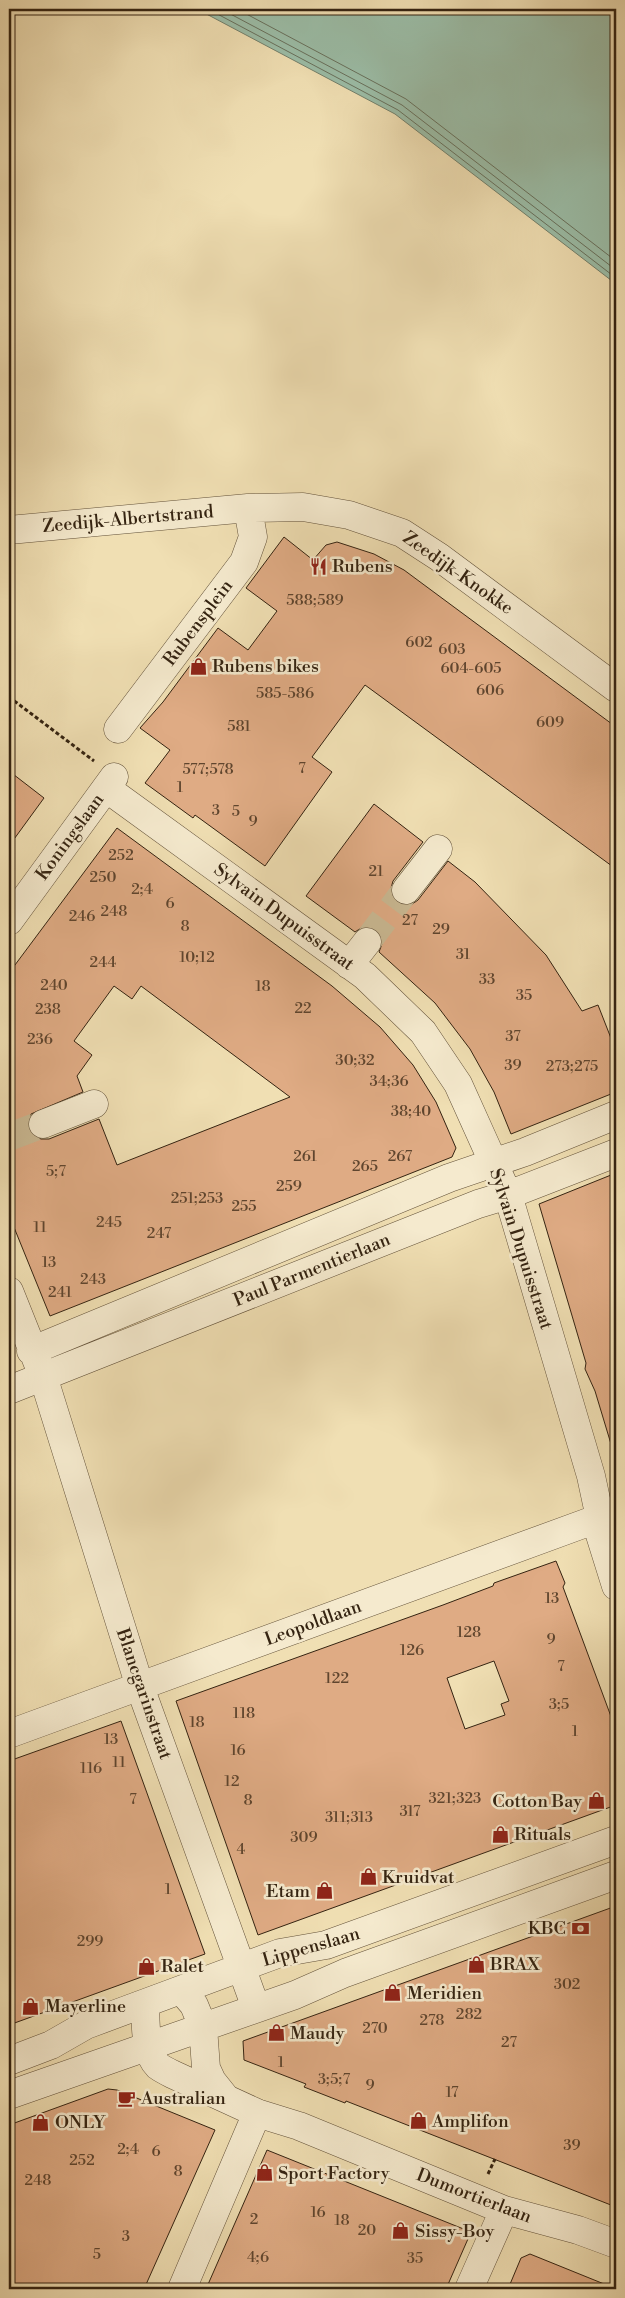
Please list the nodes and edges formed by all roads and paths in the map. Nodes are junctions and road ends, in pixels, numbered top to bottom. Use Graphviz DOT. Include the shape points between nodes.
graph roads {
  1 [pos="248,508"];
  2 [pos="9,530"];
  3 [pos="616,688"];
  4 [pos="9,696"];
  5 [pos="118,729"];
  6 [pos="110,782"];
  7 [pos="438,849"];
  8 [pos="406,890"];
  9 [pos="9,921"];
  10 [pos="367,942"];
  11 [pos="349,965"];
  12 [pos="94,1104"];
  13 [pos="616,1115"];
  14 [pos="43,1124"];
  15 [pos="616,1153"];
  16 [pos="493,1161"];
  17 [pos="508,1195"];
  18 [pos="9,1291"];
  19 [pos="31,1351"];
  20 [pos="43,1376"];
  21 [pos="9,1390"];
  22 [pos="604,1516"];
  23 [pos="616,1586"];
  24 [pos="140,1687"];
  25 [pos="9,1734"];
  26 [pos="616,1840"];
  27 [pos="616,1875"];
  28 [pos="243,1967"];
  29 [pos="182,1991"];
  30 [pos="145,2004"];
  31 [pos="256,2008"];
  32 [pos="203,2028"];
  33 [pos="149,2047"];
  34 [pos="9,2061"];
  35 [pos="9,2095"];
  36 [pos="224,2096"];
  37 [pos="257,2113"];
  38 [pos="504,2210"];
  39 [pos="616,2244"];
  40 [pos="182,2289"];
  41 [pos="469,2289"];
  1 -- 2 [label="street, Zeedijk-Albertstrand"];
  1 -- 3 [label="street, Zeedijk-Knokke" via="303,507 349,515 402,533"];
  1 -- 5 [label="street, Rubensplein" via="253,538 244,562"];
  4 -- 6 [label="path"];
  6 -- 9 [label="street, Koningslaan"];
  6 -- 11 [label="street, Sylvain Dupuisstraat"];
  7 -- 8 [label="street"];
  10 -- 11 [label="street"];
  11 -- 16 [label="street, Sylvain Dupuisstraat" via="365,976 423,1032 458,1084"];
  12 -- 14 [label="street"];
  13 -- 16 [label="street, Paul Parmentierlaan" via="525,1152"];
  15 -- 17 [label="street, Paul Parmentierlaan"];
  16 -- 17 [label="street, Sylvain Dupuisstraat"];
  16 -- 19 [label="street, Paul Parmentierlaan"];
  17 -- 20 [label="street, Paul Parmentierlaan"];
  17 -- 22 [label="street, Sylvain Dupuisstraat"];
  18 -- 19 [label="street, Blancgarinstraat"];
  19 -- 20 [label="street, Blancgarinstraat"];
  20 -- 21 [label="street, Paul Parmentierlaan"];
  20 -- 24 [label="street, Blancgarinstraat"];
  22 -- 23 [label="street, Sylvain Dupuisstraat"];
  22 -- 24 [label="street, Leopoldlaan"];
  24 -- 25 [label="street, Leopoldlaan"];
  24 -- 28 [label="street, Blancgarinstraat"];
  26 -- 28 [label="street, Lippenslaan" via="326,1945 280,1953"];
  27 -- 31 [label="street, Lippenslaan"];
  28 -- 29 [label="street, Lippenslaan"];
  28 -- 31 [label="street, Blancgarinstraat"];
  29 -- 30 [label="street, Lippenslaan"];
  29 -- 32 [label="street, Dumortierlaan" via="194,2005"];
  30 -- 33 [label="street, Dumortierlaan"];
  30 -- 34 [label="street, Lippenslaan" via="86,2025 51,2045"];
  31 -- 32 [label="street, Lippenslaan"];
  32 -- 33 [label="street, Lippenslaan"];
  32 -- 36 [label="street, Dumortierlaan" via="206,2068"];
  33 -- 35 [label="street, Lippenslaan"];
  33 -- 36 [label="street, Dumortierlaan" via="159,2066"];
  36 -- 37 [label="street, Dumortierlaan"];
  37 -- 38 [label="street, Dumortierlaan" via="299,2126"];
  37 -- 40 [label="street"];
  38 -- 39 [label="street, Dumortierlaan"];
  38 -- 41 [label="street"];
}
